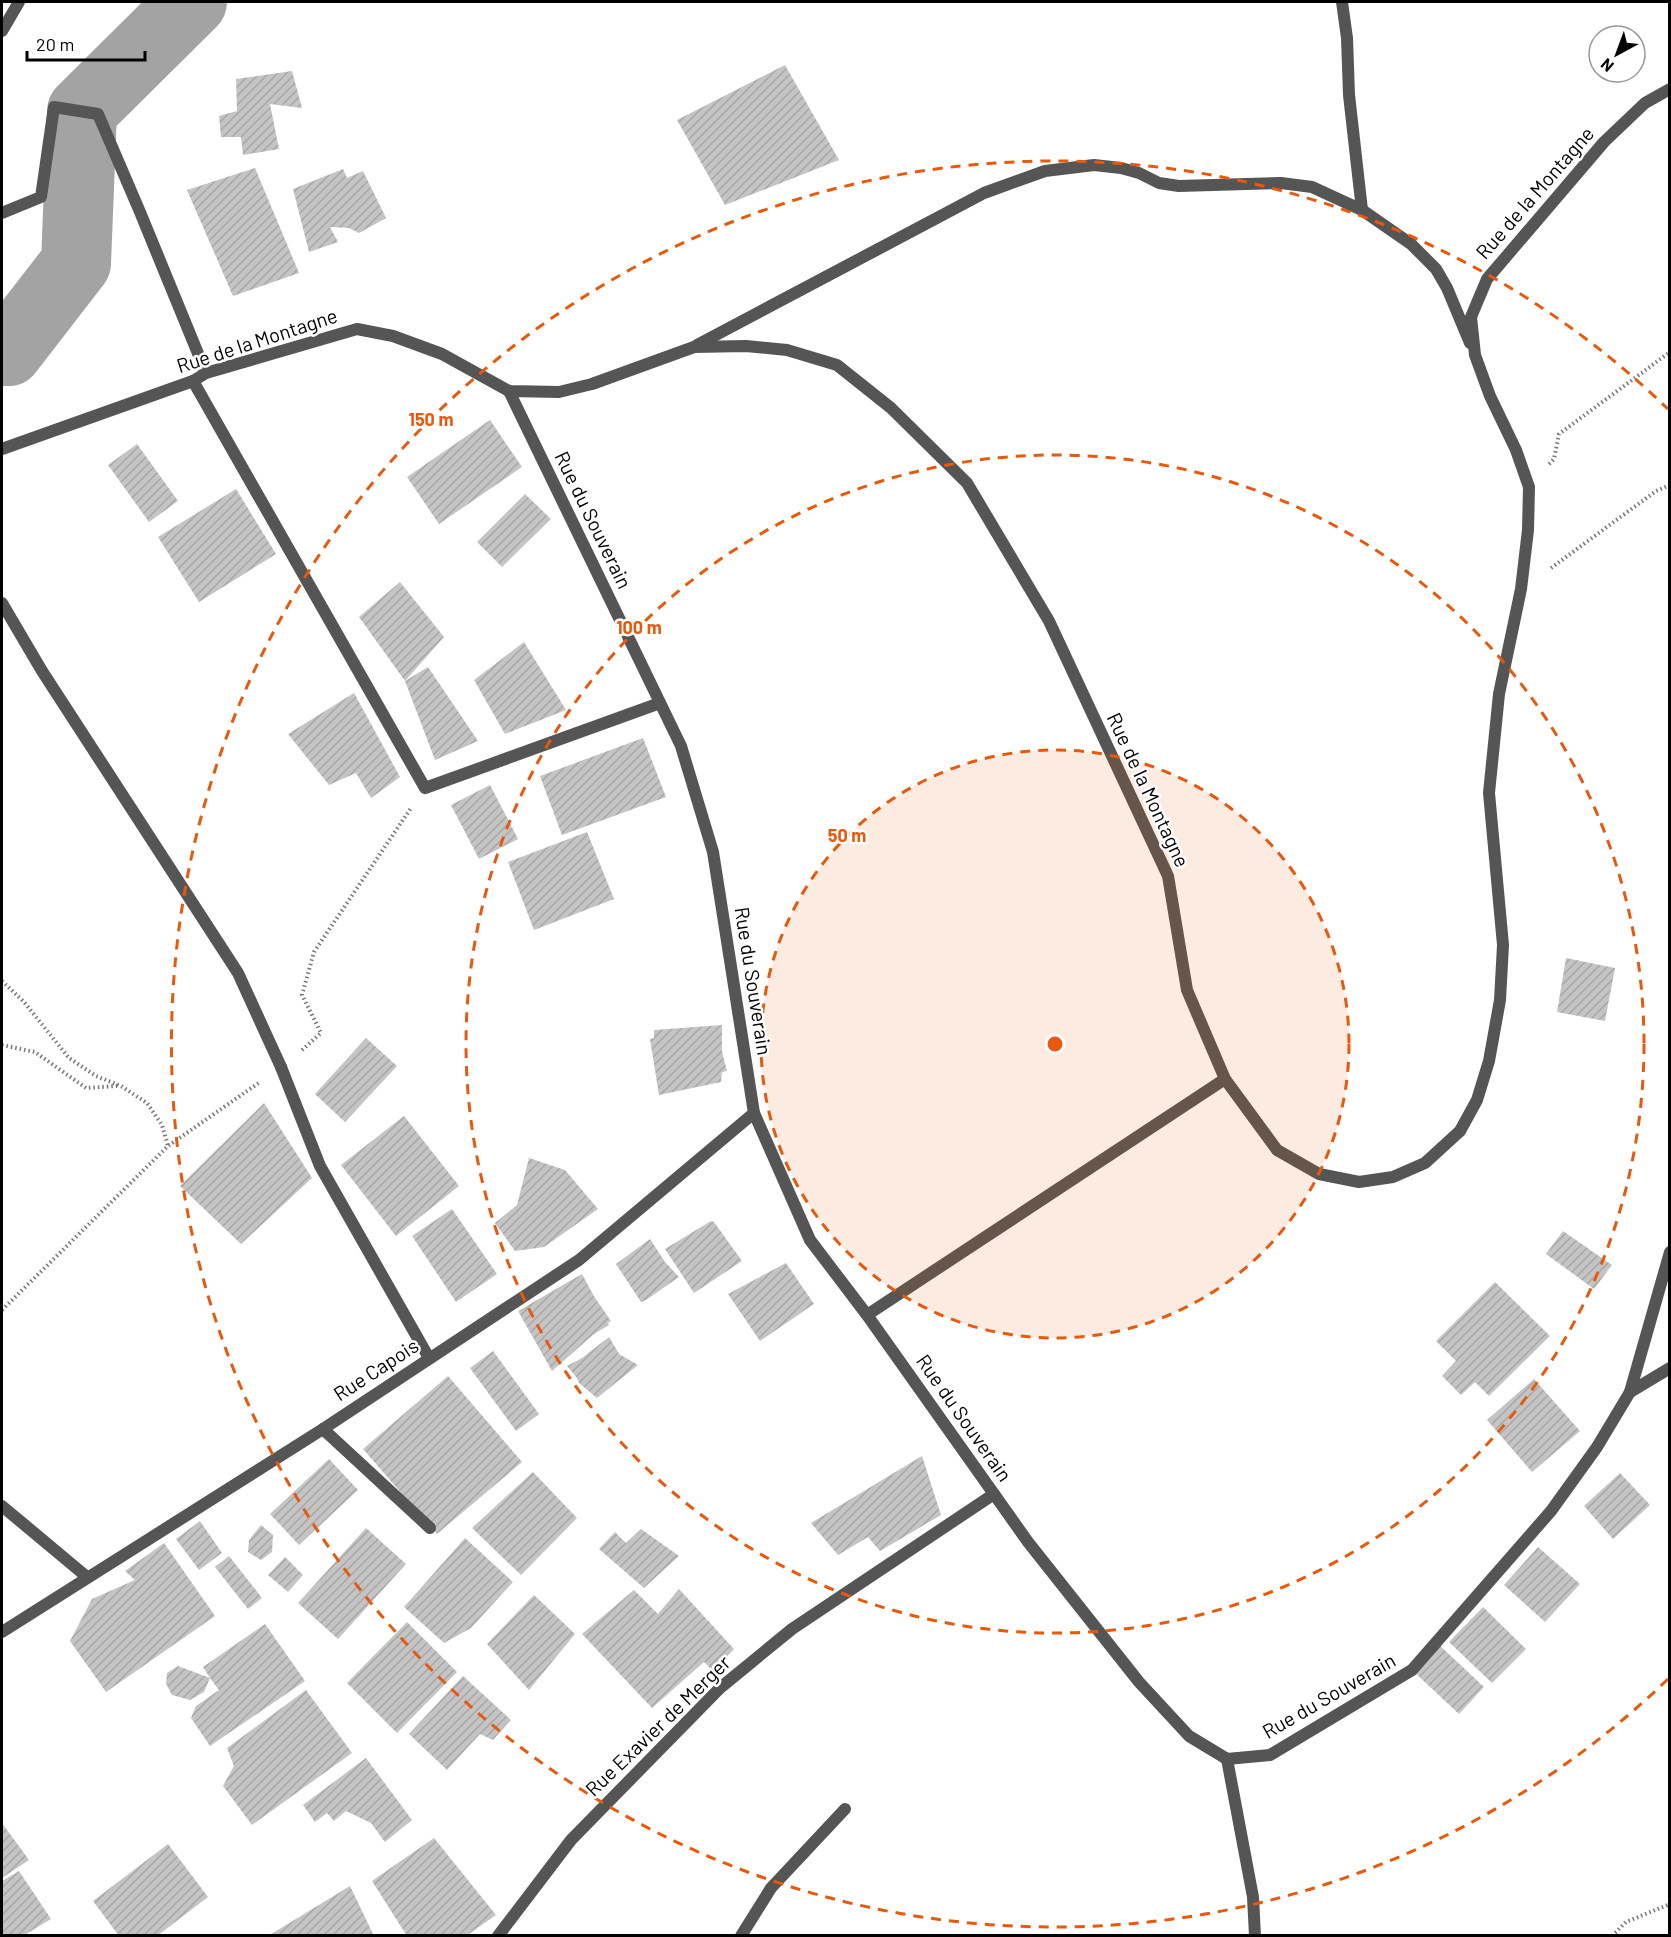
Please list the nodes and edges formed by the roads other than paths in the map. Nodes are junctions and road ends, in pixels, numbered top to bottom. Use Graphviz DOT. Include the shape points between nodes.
graph roads {
  1 [pos="19,2"];
  2 [pos="1342,2"];
  3 [pos="2,31"];
  4 [pos="1670,89"];
  5 [pos="1362,210"];
  6 [pos="2,213"];
  7 [pos="694,347"];
  8 [pos="1474,355"];
  9 [pos="206,374"];
  10 [pos="193,381"];
  11 [pos="509,391"];
  12 [pos="2,449"];
  13 [pos="2,603"];
  14 [pos="660,703"];
  15 [pos="1225,1079"];
  16 [pos="754,1113"];
  17 [pos="1670,1252"];
  18 [pos="867,1315"];
  19 [pos="429,1358"];
  20 [pos="1670,1368"];
  21 [pos="1630,1392"];
  22 [pos="323,1429"];
  23 [pos="994,1494"];
  24 [pos="2,1506"];
  25 [pos="430,1528"];
  26 [pos="87,1577"];
  27 [pos="2,1632"];
  28 [pos="1227,1759"];
  29 [pos="845,1809"];
  30 [pos="498,1935"];
  31 [pos="741,1935"];
  32 [pos="1255,1935"];
  1 -- 3 [label="street"];
  2 -- 5 [label="street"];
  4 -- 8 [label="street, Rue de la Montagne" via="1645,103 1604,142 1487,279 1471,317"];
  5 -- 7 [label="street" via="1312,187 1281,183 1179,186 1120,168 1094,165 1046,171 984,194"];
  5 -- 8 [label="street" via="1411,244 1436,269"];
  6 -- 9 [label="street" via="41,197 54,107 98,114"];
  7 -- 11 [label="street, Rue de la Montagne" via="559,392"];
  7 -- 15 [label="street, Rue de la Montagne" via="787,350 837,365 891,408 967,483 1049,621 1168,876 1187,990"];
  8 -- 15 [label="street, Rue de la Montagne" via="1529,487 1521,590 1499,694 1489,794 1503,945 1500,1000 1477,1100 1460,1131 1425,1163 1393,1177 1359,1182 1319,1174 1277,1150"];
  9 -- 10 [label="street, Rue de la Montagne"];
  9 -- 11 [label="street, Rue de la Montagne" via="357,329 393,336 442,354"];
  10 -- 12 [label="street, Rue de la Montagne"];
  10 -- 14 [label="street" via="425,788"];
  11 -- 14 [label="street, Rue du Souverain"];
  13 -- 19 [label="street" via="238,973 320,1166"];
  14 -- 16 [label="street, Rue du Souverain" via="681,746 713,852"];
  15 -- 18 [label="street"];
  16 -- 18 [label="street, Rue du Souverain" via="810,1240"];
  16 -- 19 [label="street, Rue Capois" via="579,1260"];
  17 -- 21 [label="street, Rue du Souverain"];
  18 -- 23 [label="street, Rue du Souverain"];
  19 -- 22 [label="street, Rue Capois"];
  20 -- 21 [label="street"];
  21 -- 28 [label="street, Rue du Souverain" via="1551,1511 1412,1670 1270,1755"];
  22 -- 25 [label="street"];
  22 -- 26 [label="street, Rue Capois"];
  23 -- 28 [label="street, Rue du Souverain" via="1139,1682 1189,1736"];
  23 -- 30 [label="street, Rue Exavier de Merger" via="792,1629 720,1688 571,1840"];
  24 -- 26 [label="street"];
  26 -- 27 [label="street, Rue Capois"];
  28 -- 32 [label="street" via="1253,1897"];
  29 -- 31 [label="street" via="771,1888"];
}
